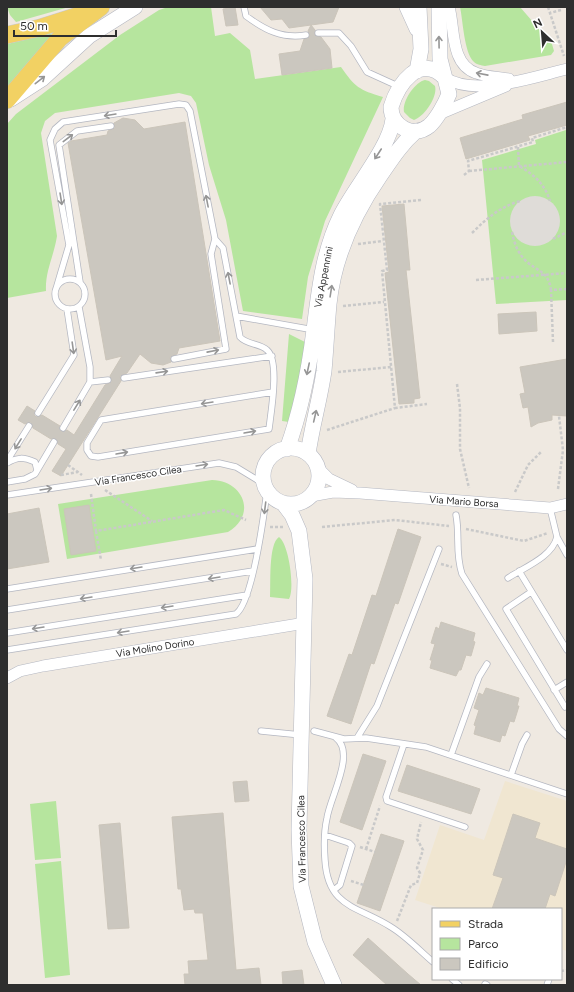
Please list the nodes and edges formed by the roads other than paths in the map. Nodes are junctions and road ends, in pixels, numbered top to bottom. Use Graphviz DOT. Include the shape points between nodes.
graph roads {
  1 [pos="101,7"];
  2 [pos="135,7"];
  3 [pos="244,7"];
  4 [pos="407,7"];
  5 [pos="419,7"];
  6 [pos="438,7"];
  7 [pos="449,7"];
  8 [pos="318,33"];
  9 [pos="7,35"];
  10 [pos="306,35"];
  11 [pos="420,36"];
  12 [pos="567,69"];
  13 [pos="416,71"];
  14 [pos="444,77"];
  15 [pos="520,80"];
  16 [pos="401,88"];
  17 [pos="7,101"];
  18 [pos="437,115"];
  19 [pos="393,119"];
  20 [pos="111,126"];
  21 [pos="416,131"];
  22 [pos="215,239"];
  23 [pos="80,282"];
  24 [pos="56,289"];
  25 [pos="79,306"];
  26 [pos="67,309"];
  27 [pos="236,316"];
  28 [pos="314,330"];
  29 [pos="272,356"];
  30 [pos="174,359"];
  31 [pos="124,378"];
  32 [pos="108,380"];
  33 [pos="90,382"];
  34 [pos="273,392"];
  35 [pos="38,413"];
  36 [pos="29,426"];
  37 [pos="63,428"];
  38 [pos="54,442"];
  39 [pos="287,449"];
  40 [pos="308,454"];
  41 [pos="7,462"];
  42 [pos="318,468"];
  43 [pos="37,470"];
  44 [pos="7,482"];
  45 [pos="265,488"];
  46 [pos="360,493"];
  47 [pos="7,495"];
  48 [pos="311,496"];
  49 [pos="283,503"];
  50 [pos="567,504"];
  51 [pos="550,508"];
  52 [pos="456,515"];
  53 [pos="557,537"];
  54 [pos="301,538"];
  55 [pos="257,549"];
  56 [pos="439,549"];
  57 [pos="567,555"];
  58 [pos="253,571"];
  59 [pos="519,571"];
  60 [pos="508,578"];
  61 [pos="7,589"];
  62 [pos="531,592"];
  63 [pos="247,595"];
  64 [pos="7,610"];
  65 [pos="305,623"];
  66 [pos="7,633"];
  67 [pos="7,650"];
  68 [pos="567,650"];
  69 [pos="487,664"];
  70 [pos="7,678"];
  71 [pos="567,682"];
  72 [pos="554,690"];
  73 [pos="565,707"];
  74 [pos="262,731"];
  75 [pos="308,733"];
  76 [pos="527,735"];
  77 [pos="567,736"];
  78 [pos="336,738"];
  79 [pos="357,738"];
  80 [pos="404,744"];
  81 [pos="451,755"];
  82 [pos="510,775"];
  83 [pos="567,794"];
  84 [pos="465,827"];
  85 [pos="325,835"];
  86 [pos="334,890"];
  87 [pos="432,961"];
  88 [pos="334,985"];
  1 -- 9 [label="main road" via="39,28"];
  1 -- 17 [label="main road" via="60,38"];
  17 -- 2 [label="street, one-way" via="42,78 89,36"];
  3 -- 10 [label="lane" via="246,16 266,30 294,37"];
  4 -- 11 [label="street"];
  5 -- 11 [label="street"];
  14 -- 6 [label="street, Via Appennini, one-way" via="440,54"];
  15 -- 7 [label="street, Via Appennini, one-way" via="479,74 464,65 456,49"];
  8 -- 16 [label="lane" via="339,33 351,46 367,72"];
  11 -- 13 [label="street" via="420,56"];
  12 -- 15 [label="street, Via Appennini"];
  13 -- 14 [label="street, Via Appennini" via="432,69"];
  13 -- 16 [label="street, Via Appennini" via="408,76"];
  14 -- 15 [label="street, Via Appennini" via="457,83 478,86"];
  14 -- 18 [label="street, Via Appennini" via="449,94"];
  15 -- 18 [label="street, Via Appennini"];
  16 -- 19 [label="street, Via Appennini" via="391,107"];
  18 -- 21 [label="street, Via Appennini" via="429,126"];
  19 -- 21 [label="street" via="404,129"];
  19 -- 28 [label="street, Via Appennini, one-way" via="386,141 351,196 332,236 321,274"];
  23 -- 20 [label="lane, one-way" via="59,145 77,131"];
  40 -- 21 [label="street, Via Appennini, one-way" via="324,370 330,297 342,246 360,207 374,185 398,149"];
  22 -- 24 [label="lane, one-way" via="190,112 186,105 63,122 55,129 50,140 68,245"];
  27 -- 22 [label="lane, one-way" via="223,248"];
  30 -- 22 [label="lane, one-way" via="226,349 211,254"];
  23 -- 24 [label="lane" via="68,279"];
  23 -- 25 [label="lane" via="85,295"];
  24 -- 26 [label="lane" via="56,300"];
  25 -- 26 [label="lane"];
  25 -- 33 [label="lane" via="90,366"];
  26 -- 35 [label="lane, one-way" via="74,355"];
  27 -- 28 [label="lane"];
  27 -- 29 [label="lane" via="243,340 267,349"];
  28 -- 39 [label="street, Via Appennini, one-way" via="295,428"];
  31 -- 29 [label="lane, one-way"];
  29 -- 34 [label="lane"];
  32 -- 33 [label="lane"];
  37 -- 33 [label="lane, one-way"];
  34 -- 34 [label="lane, one-way" via="101,420 87,443 87,450 91,456 98,457 269,428"];
  36 -- 41 [label="lane, one-way"];
  38 -- 43 [label="lane"];
  39 -- 40 [label="street" via="298,449"];
  39 -- 45 [label="street" via="277,452 266,463 263,478"];
  40 -- 42 [label="street"];
  41 -- 43 [label="lane" via="24,458 34,462"];
  42 -- 46 [label="street, Via Mario Borsa" via="336,483"];
  42 -- 48 [label="street" via="318,480"];
  43 -- 44 [label="lane" via="25,479"];
  47 -- 45 [label="lane, Via Francesco Cilea, one-way" via="219,463 236,467"];
  45 -- 49 [label="street" via="274,499"];
  45 -- 55 [label="lane, one-way"];
  46 -- 48 [label="street, Via Mario Borsa" via="333,492"];
  46 -- 51 [label="street, Via Mario Borsa"];
  48 -- 49 [label="street" via="295,504"];
  48 -- 54 [label="street, Via Francesco Cilea" via="304,514"];
  49 -- 54 [label="street, Via Francesco Cilea" via="292,515"];
  50 -- 51 [label="street, Via Mario Borsa"];
  51 -- 53 [label="lane"];
  52 -- 77 [label="lane" via="460,568 559,729"];
  53 -- 57 [label="lane"];
  53 -- 59 [label="lane" via="549,552"];
  54 -- 65 [label="street, Via Francesco Cilea" via="305,579"];
  55 -- 58 [label="lane"];
  55 -- 61 [label="lane, one-way"];
  56 -- 79 [label="lane" via="377,706"];
  58 -- 63 [label="lane"];
  58 -- 64 [label="lane, one-way"];
  59 -- 60 [label="lane"];
  59 -- 62 [label="lane"];
  62 -- 68 [label="lane"];
  62 -- 72 [label="lane" via="506,609"];
  63 -- 66 [label="lane, one-way"];
  63 -- 67 [label="lane, one-way" via="239,611 231,615"];
  65 -- 70 [label="street, Via Molino Dorino" via="43,666 20,671"];
  65 -- 75 [label="street, Via Francesco Cilea"];
  69 -- 81 [label="lane" via="479,677"];
  71 -- 72 [label="lane"];
  72 -- 73 [label="lane"];
  74 -- 75 [label="lane"];
  75 -- 78 [label="lane"];
  75 -- 88 [label="street, Via Francesco Cilea" via="299,832 301,886 315,942"];
  76 -- 82 [label="lane"];
  78 -- 79 [label="lane"];
  78 -- 85 [label="lane" via="344,748 344,761 329,807"];
  79 -- 80 [label="lane"];
  80 -- 81 [label="lane" via="426,747"];
  80 -- 84 [label="lane" via="386,797 389,802"];
  81 -- 82 [label="lane"];
  82 -- 83 [label="lane"];
  85 -- 86 [label="lane" via="326,871"];
  85 -- 86 [label="lane" via="351,844 352,848 339,887"];
  86 -- 87 [label="lane" via="346,904 394,929"];
}
